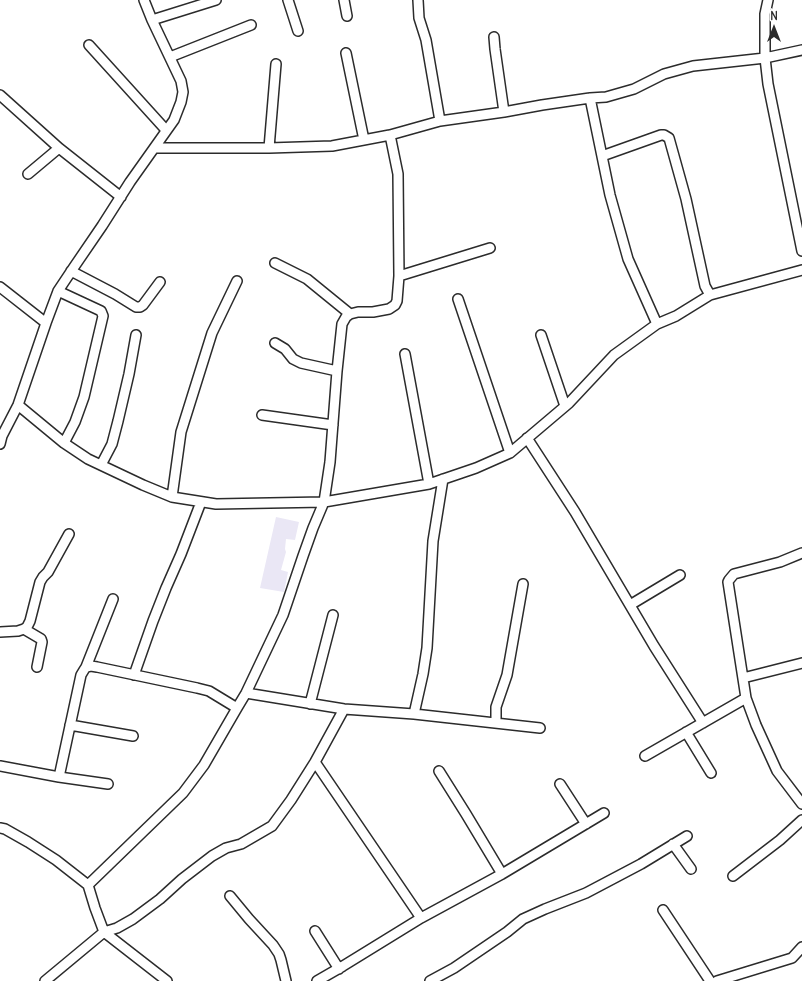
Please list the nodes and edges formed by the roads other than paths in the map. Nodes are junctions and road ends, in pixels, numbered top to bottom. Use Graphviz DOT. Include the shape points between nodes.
graph roads {
  1 [pos="144,0"];
  2 [pos="216,0"];
  3 [pos="288,0"];
  4 [pos="344,0"];
  5 [pos="418,0"];
  6 [pos="768,0"];
  7 [pos="346,16"];
  8 [pos="152,20"];
  9 [pos="251,25"];
  10 [pos="298,31"];
  11 [pos="494,37"];
  12 [pos="89,45"];
  13 [pos="802,50"];
  14 [pos="346,53"];
  15 [pos="170,57"];
  16 [pos="765,58"];
  17 [pos="276,64"];
  18 [pos="0,95"];
  19 [pos="590,98"];
  20 [pos="504,112"];
  21 [pos="440,121"];
  22 [pos="166,130"];
  23 [pos="390,135"];
  24 [pos="364,140"];
  25 [pos="59,148"];
  26 [pos="155,148"];
  27 [pos="269,148"];
  28 [pos="602,156"];
  29 [pos="28,174"];
  30 [pos="121,196"];
  31 [pos="490,248"];
  32 [pos="802,250"];
  33 [pos="275,263"];
  34 [pos="802,270"];
  35 [pos="71,271"];
  36 [pos="399,276"];
  37 [pos="237,281"];
  38 [pos="160,282"];
  39 [pos="0,287"];
  40 [pos="58,291"];
  41 [pos="710,295"];
  42 [pos="458,299"];
  43 [pos="350,314"];
  44 [pos="46,323"];
  45 [pos="657,324"];
  46 [pos="136,335"];
  47 [pos="541,335"];
  48 [pos="275,343"];
  49 [pos="405,354"];
  50 [pos="337,370"];
  51 [pos="18,405"];
  52 [pos="565,406"];
  53 [pos="262,415"];
  54 [pos="3,425"];
  55 [pos="333,425"];
  56 [pos="527,438"];
  57 [pos="64,443"];
  58 [pos="0,444"];
  59 [pos="510,453"];
  60 [pos="102,465"];
  61 [pos="443,479"];
  62 [pos="429,484"];
  63 [pos="172,497"];
  64 [pos="201,502"];
  65 [pos="324,502"];
  66 [pos="69,534"];
  67 [pos="802,553"];
  68 [pos="680,574"];
  69 [pos="523,584"];
  70 [pos="114,599"];
  71 [pos="630,605"];
  72 [pos="333,615"];
  73 [pos="24,629"];
  74 [pos="0,632"];
  75 [pos="802,663"];
  76 [pos="37,667"];
  77 [pos="86,667"];
  78 [pos="134,675"];
  79 [pos="743,678"];
  80 [pos="246,693"];
  81 [pos="746,698"];
  82 [pos="310,704"];
  83 [pos="237,708"];
  84 [pos="344,709"];
  85 [pos="414,714"];
  86 [pos="496,723"];
  87 [pos="703,723"];
  88 [pos="70,725"];
  89 [pos="540,728"];
  90 [pos="686,732"];
  91 [pos="133,736"];
  92 [pos="645,756"];
  93 [pos="315,762"];
  94 [pos="0,766"];
  95 [pos="439,771"];
  96 [pos="711,773"];
  97 [pos="59,777"];
  98 [pos="108,784"];
  99 [pos="560,784"];
  100 [pos="802,804"];
  101 [pos="604,813"];
  102 [pos="802,820"];
  103 [pos="586,824"];
  104 [pos="0,828"];
  105 [pos="686,836"];
  106 [pos="674,844"];
  107 [pos="691,869"];
  108 [pos="502,874"];
  109 [pos="733,876"];
  110 [pos="88,885"];
  111 [pos="230,896"];
  112 [pos="663,910"];
  113 [pos="422,918"];
  114 [pos="315,931"];
  115 [pos="104,932"];
  116 [pos="802,946"];
  117 [pos="339,969"];
  118 [pos="45,981"];
  119 [pos="167,981"];
  120 [pos="286,981"];
  121 [pos="317,981"];
  122 [pos="430,981"];
  123 [pos="710,981"];
  124 [pos="717,981"];
  1 -- 8 [label="street"];
  2 -- 8 [label="street"];
  3 -- 10 [label="street"];
  4 -- 7 [label="street"];
  5 -- 21 [label="street" via="419,18 426,40"];
  6 -- 16 [label="street" via="765,14"];
  8 -- 15 [label="street"];
  9 -- 15 [label="street"];
  11 -- 20 [label="street"];
  12 -- 22 [label="street"];
  13 -- 16 [label="street"];
  14 -- 24 [label="street"];
  15 -- 22 [label="street" via="183,92 174,120"];
  16 -- 19 [label="street" via="693,66 664,74 634,89 606,97"];
  16 -- 32 [label="street"];
  17 -- 27 [label="street"];
  18 -- 25 [label="street"];
  19 -- 20 [label="street"];
  19 -- 28 [label="street"];
  20 -- 21 [label="street"];
  21 -- 23 [label="street"];
  22 -- 26 [label="street"];
  23 -- 24 [label="street"];
  23 -- 36 [label="street" via="398,174"];
  24 -- 27 [label="street" via="332,146"];
  25 -- 29 [label="street"];
  25 -- 30 [label="street"];
  26 -- 27 [label="street"];
  26 -- 30 [label="street"];
  28 -- 41 [label="street" via="661,135 667,136 686,199 704,286"];
  28 -- 45 [label="street" via="628,260"];
  30 -- 35 [label="street"];
  31 -- 36 [label="street"];
  33 -- 43 [label="street" via="307,279"];
  34 -- 41 [label="street"];
  35 -- 38 [label="street" via="136,307 142,305"];
  35 -- 40 [label="street"];
  36 -- 43 [label="street" via="398,301 395,305 389,309"];
  37 -- 63 [label="street" via="212,333 181,432"];
  39 -- 44 [label="street"];
  40 -- 44 [label="street"];
  40 -- 57 [label="street" via="101,311 103,316 84,397"];
  41 -- 45 [label="street" via="676,316"];
  42 -- 59 [label="street"];
  43 -- 50 [label="street" via="342,324"];
  44 -- 51 [label="street"];
  45 -- 52 [label="street" via="614,355"];
  46 -- 60 [label="street" via="112,444"];
  47 -- 52 [label="street"];
  48 -- 50 [label="street" via="301,363"];
  49 -- 62 [label="street"];
  50 -- 55 [label="street"];
  51 -- 54 [label="street"];
  51 -- 57 [label="street"];
  52 -- 56 [label="street"];
  53 -- 55 [label="street"];
  54 -- 58 [label="street"];
  55 -- 65 [label="street"];
  56 -- 59 [label="street"];
  56 -- 71 [label="street" via="575,512"];
  57 -- 60 [label="street"];
  59 -- 61 [label="street"];
  60 -- 63 [label="street"];
  61 -- 62 [label="street"];
  61 -- 85 [label="street" via="432,541 427,648"];
  62 -- 65 [label="street"];
  63 -- 64 [label="street"];
  64 -- 65 [label="street"];
  64 -- 78 [label="street" via="155,615"];
  65 -- 80 [label="street" via="283,615"];
  66 -- 73 [label="street" via="40,582 28,627"];
  67 -- 79 [label="street" via="780,562 734,574 728,580"];
  68 -- 71 [label="street"];
  69 -- 86 [label="street" via="507,675 496,707"];
  70 -- 77 [label="street"];
  71 -- 87 [label="street"];
  72 -- 82 [label="street"];
  73 -- 74 [label="street"];
  73 -- 76 [label="street" via="41,639"];
  75 -- 79 [label="street"];
  77 -- 78 [label="street"];
  77 -- 88 [label="street"];
  78 -- 83 [label="street" via="209,691"];
  79 -- 81 [label="street"];
  80 -- 82 [label="street"];
  80 -- 83 [label="street"];
  81 -- 87 [label="street"];
  81 -- 100 [label="street" via="777,771"];
  82 -- 84 [label="street"];
  83 -- 110 [label="street" via="204,766 183,793"];
  84 -- 85 [label="street"];
  84 -- 93 [label="street"];
  85 -- 86 [label="street"];
  86 -- 89 [label="street"];
  87 -- 90 [label="street"];
  88 -- 91 [label="street"];
  88 -- 97 [label="street"];
  90 -- 92 [label="street"];
  90 -- 96 [label="street"];
  93 -- 113 [label="street"];
  93 -- 115 [label="street" via="292,800 272,826 241,844 226,848 212,856 133,919"];
  94 -- 97 [label="street"];
  95 -- 108 [label="street"];
  97 -- 98 [label="street"];
  99 -- 103 [label="street"];
  101 -- 103 [label="street"];
  102 -- 109 [label="street"];
  103 -- 108 [label="street"];
  104 -- 110 [label="street" via="56,860"];
  105 -- 106 [label="street"];
  106 -- 107 [label="street"];
  106 -- 122 [label="street" via="586,893 523,919 454,968"];
  108 -- 113 [label="street"];
  110 -- 115 [label="street"];
  111 -- 120 [label="street" via="279,954"];
  112 -- 123 [label="street"];
  113 -- 117 [label="street"];
  114 -- 117 [label="street"];
  115 -- 118 [label="street"];
  115 -- 119 [label="street"];
  116 -- 124 [label="street" via="792,958"];
  117 -- 121 [label="street"];
}
